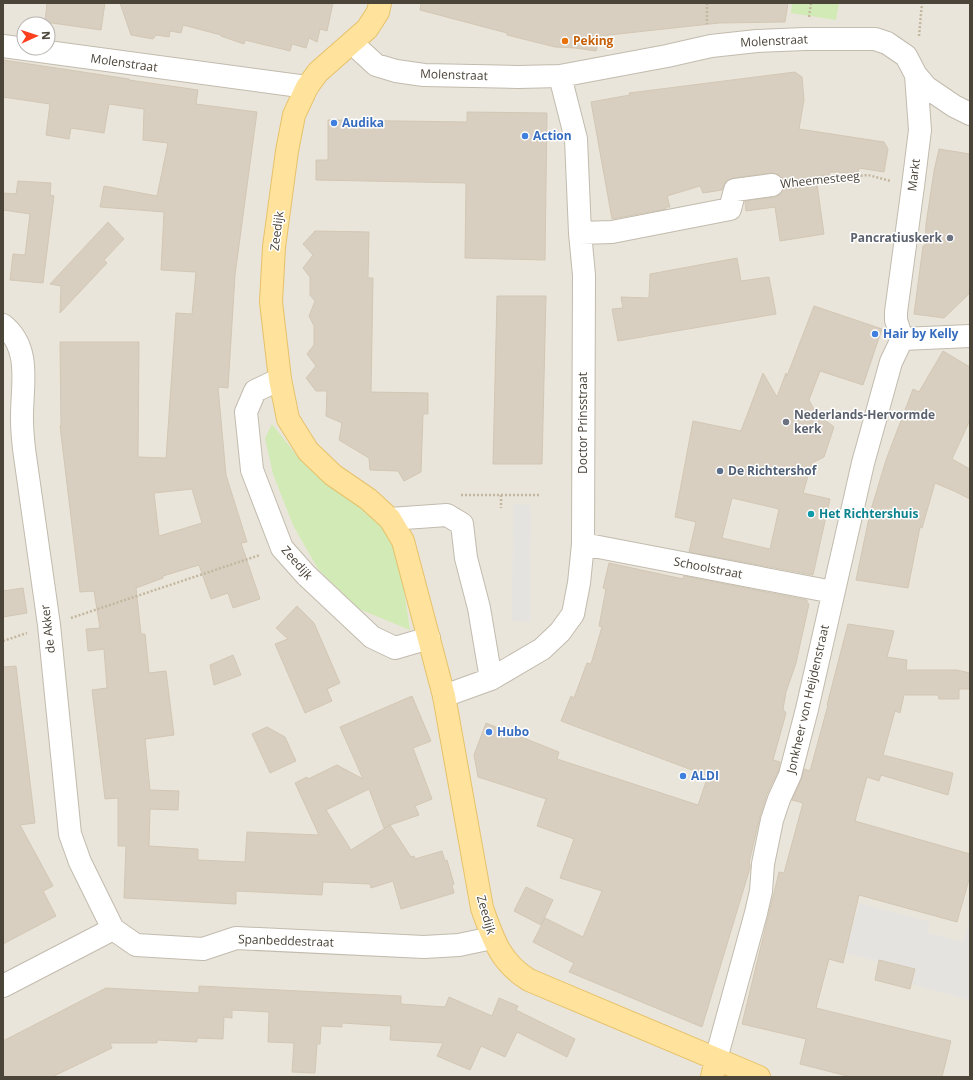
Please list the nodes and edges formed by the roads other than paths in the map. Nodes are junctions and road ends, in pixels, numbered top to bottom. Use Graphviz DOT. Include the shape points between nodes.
graph roads {
  1 [pos="380,3"];
  2 [pos="352,43"];
  3 [pos="3,46"];
  4 [pos="916,75"];
  5 [pos="560,76"];
  6 [pos="307,88"];
  7 [pos="970,114"];
  8 [pos="772,185"];
  9 [pos="580,233"];
  10 [pos="3,325"];
  11 [pos="970,336"];
  12 [pos="902,339"];
  13 [pos="280,379"];
  14 [pos="390,520"];
  15 [pos="583,544"];
  16 [pos="833,592"];
  17 [pos="429,638"];
  18 [pos="491,679"];
  19 [pos="444,696"];
  20 [pos="113,929"];
  21 [pos="492,938"];
  22 [pos="3,986"];
  23 [pos="714,1068"];
  24 [pos="760,1077"];
  1 -- 2 [label="main road" via="378,12 367,29"];
  2 -- 5 [label="street, Molenstraat" via="376,66 396,71 424,75"];
  2 -- 6 [label="main road" via="318,72"];
  3 -- 6 [label="street, Molenstraat"];
  4 -- 5 [label="street, Molenstraat" via="906,56 891,45 875,39 855,39 757,41 711,46"];
  4 -- 7 [label="street" via="926,87"];
  4 -- 12 [label="street, Markt" via="920,130 896,312"];
  5 -- 9 [label="street, Doctor Prinsstraat" via="576,139"];
  6 -- 13 [label="main road, Zeedijk" via="294,115 274,247 271,302"];
  8 -- 9 [label="street" via="735,190 730,209 612,232"];
  9 -- 15 [label="street, Doctor Prinsstraat" via="584,275"];
  10 -- 20 [label="street, de Akker" via="17,342 24,365 24,448 49,625 70,834 80,862"];
  11 -- 12 [label="street"];
  12 -- 16 [label="street, Jonkheer von Heijdenstraat" via="891,362 863,463"];
  13 -- 14 [label="main road, Zeedijk" via="288,418 308,451 333,475 368,499"];
  13 -- 17 [label="street, Zeedijk" via="255,391 246,412 252,470 282,548 306,575 372,637 395,648"];
  14 -- 17 [label="main road, Zeedijk" via="403,541"];
  14 -- 18 [label="street" via="447,515 462,524 466,558 480,615"];
  15 -- 16 [label="street, Schoolstraat"];
  15 -- 18 [label="street, Doctor Prinsstraat" via="573,614 560,632 542,649"];
  16 -- 23 [label="street, Jonkheer von Heijdenstraat" via="790,775 772,820 756,913"];
  17 -- 19 [label="main road, Zeedijk"];
  18 -- 19 [label="street, Doctor Prinsstraat"];
  19 -- 21 [label="main road, Zeedijk" via="482,908"];
  20 -- 21 [label="street, Spanbeddestraat" via="136,945 203,949 236,938 424,947 459,945"];
  20 -- 22 [label="street"];
  21 -- 23 [label="main road, Zeedijk" via="507,962 529,980"];
  23 -- 24 [label="main road, Zeedijk"];
}
